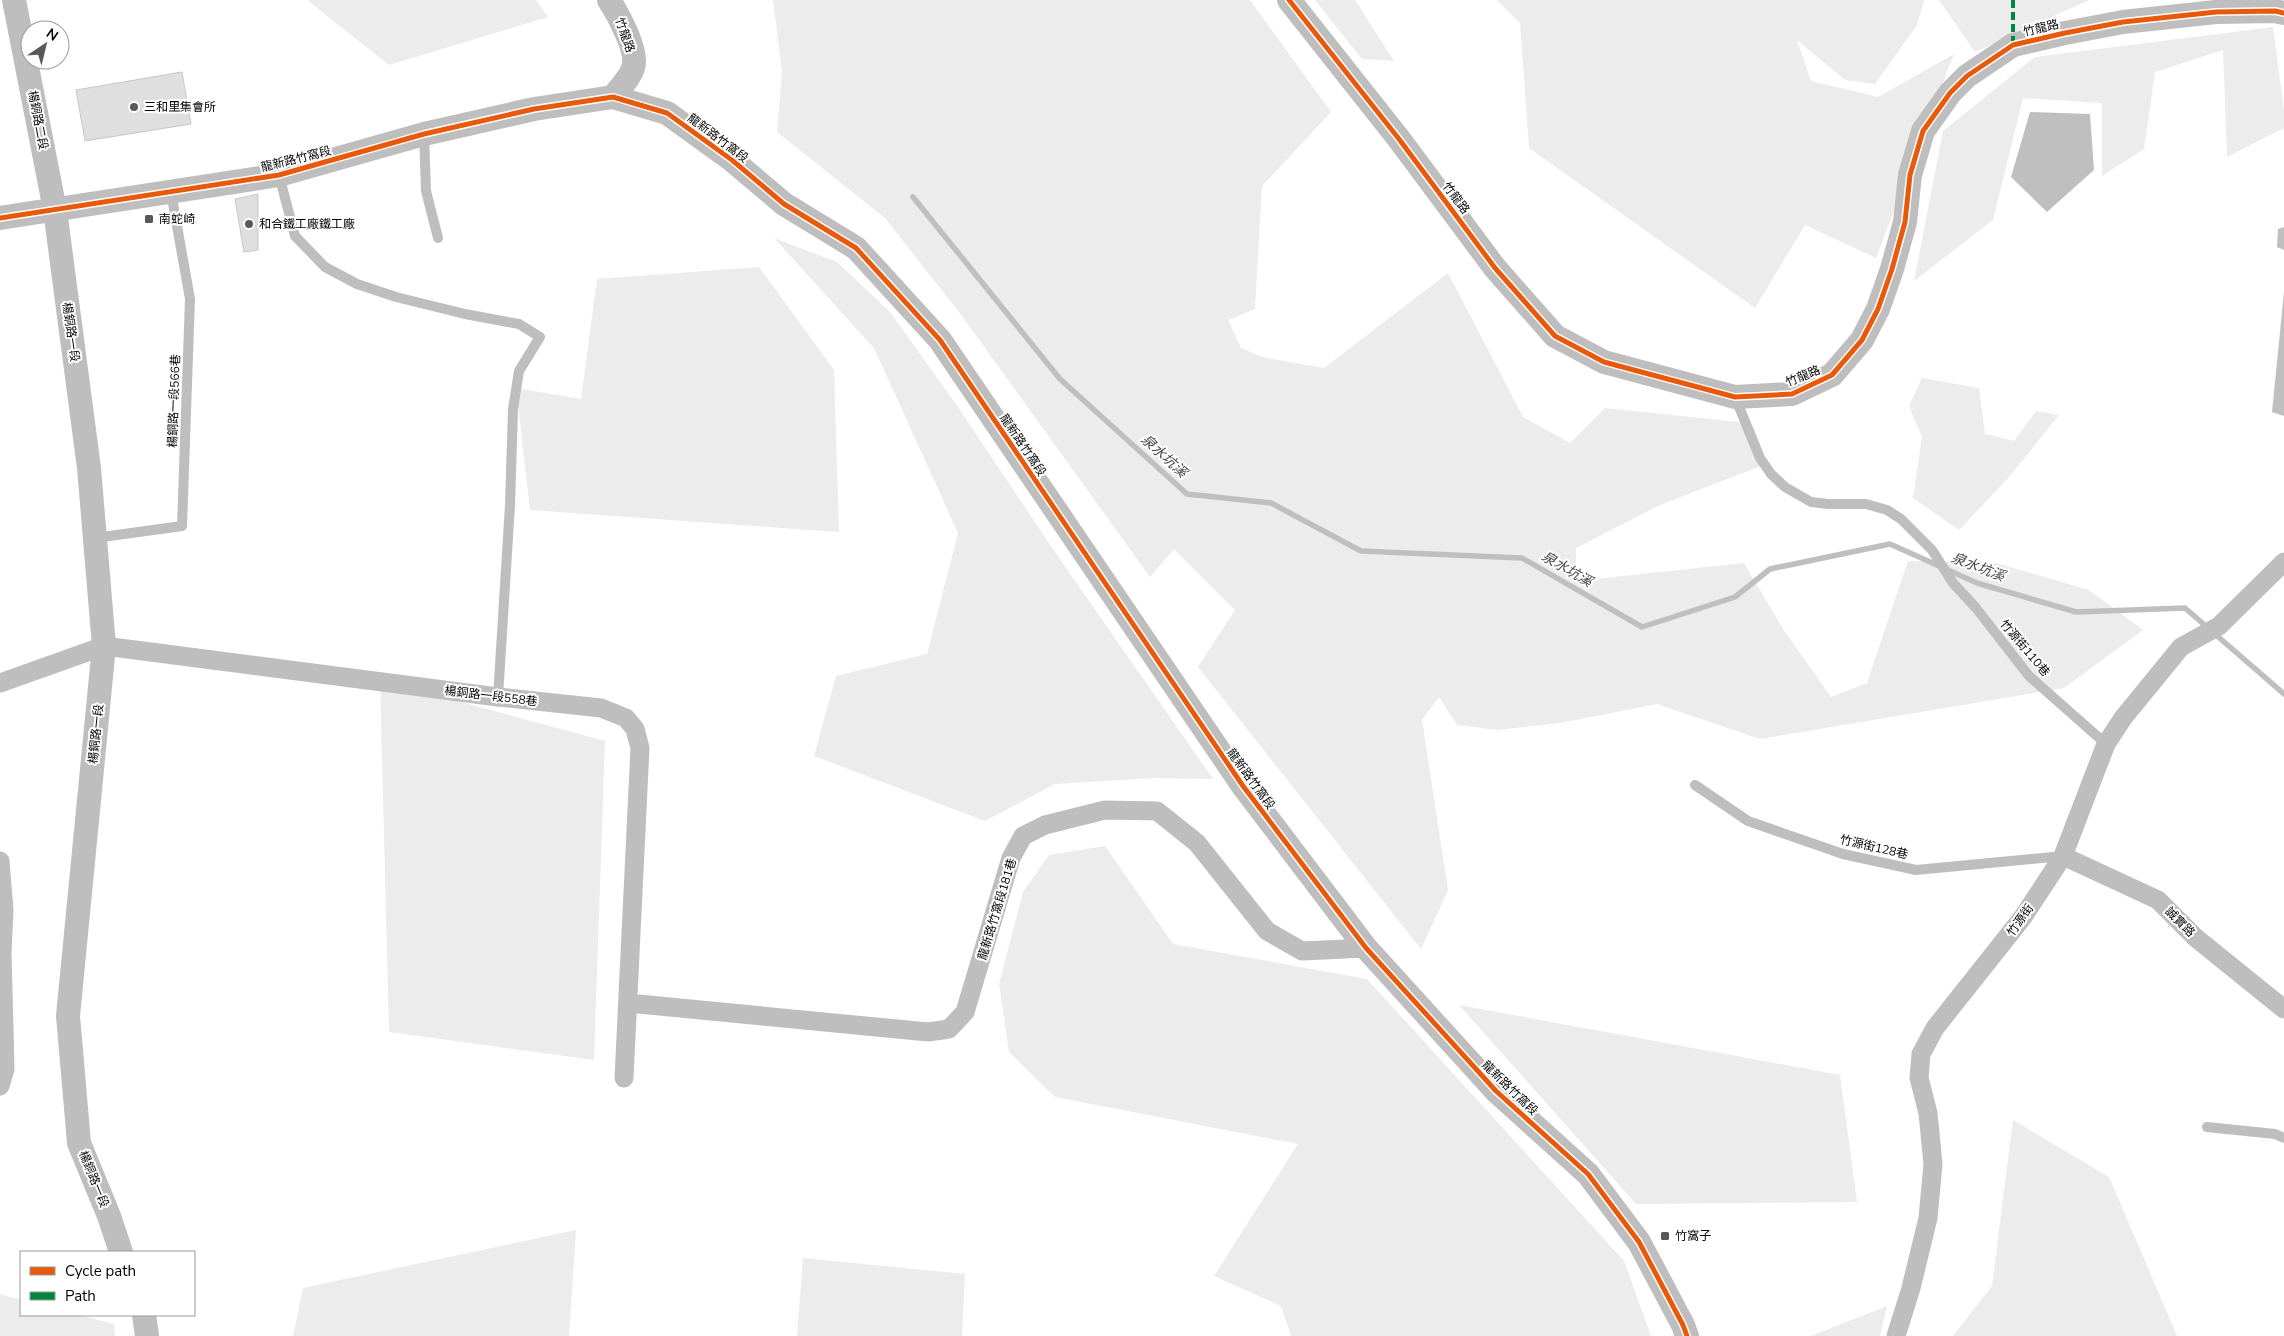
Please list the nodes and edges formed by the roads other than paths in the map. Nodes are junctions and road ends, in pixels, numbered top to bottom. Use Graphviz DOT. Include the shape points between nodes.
graph roads {
  1 [pos="14,0"];
  2 [pos="609,0"];
  3 [pos="1289,0"];
  4 [pos="2284,13"];
  5 [pos="613,97"];
  6 [pos="424,134"];
  7 [pos="279,176"];
  8 [pos="171,192"];
  9 [pos="55,210"];
  10 [pos="0,218"];
  11 [pos="438,238"];
  12 [pos="1735,397"];
  13 [pos="95,538"];
  14 [pos="2284,562"];
  15 [pos="104,646"];
  16 [pos="0,683"];
  17 [pos="498,697"];
  18 [pos="2106,744"];
  19 [pos="1695,785"];
  20 [pos="2063,856"];
  21 [pos="0,861"];
  22 [pos="1366,948"];
  23 [pos="628,1003"];
  24 [pos="2284,1009"];
  25 [pos="624,1078"];
  26 [pos="0,1086"];
  27 [pos="2207,1127"];
  28 [pos="2284,1138"];
  29 [pos="121,1251"];
  30 [pos="144,1316"];
  31 [pos="146,1336"];
  32 [pos="1687,1336"];
  33 [pos="1896,1336"];
  1 -- 9 [label="street, 楊銅路二段"];
  2 -- 5 [label="street, 竹龍路" via="619,15 634,68"];
  3 -- 12 [label="street, 竹龍路" via="1399,139 1495,268 1555,336 1604,362"];
  4 -- 12 [label="street, 竹龍路" via="2216,12 2123,22 2064,33 2013,45 1967,76 1950,93 1924,131 1910,176 1905,222 1892,269 1878,309 1862,340 1832,375 1792,394"];
  5 -- 6 [label="street, 龍新路竹窩段" via="534,109"];
  5 -- 22 [label="street, 龍新路竹窩段" via="667,113 732,160 784,204 856,248 940,340 1243,786"];
  6 -- 7 [label="street, 龍新路竹窩段"];
  6 -- 11 [label="lane" via="426,191"];
  7 -- 8 [label="street, 龍新路竹窩段"];
  7 -- 17 [label="lane" via="295,236 325,267 356,284 465,314 519,324 540,337 519,371 513,409"];
  8 -- 9 [label="street, 龍新路竹窩段"];
  8 -- 13 [label="lane, 楊銅路一段566巷" via="190,299 182,526"];
  9 -- 10 [label="street, 龍新路竹窩段"];
  9 -- 13 [label="street, 楊銅路一段" via="89,468"];
  12 -- 18 [label="lane, 竹源街110巷" via="1760,458 1771,474 1785,487 1811,502 1866,504 1887,510 1901,519 1932,550 1953,583 2029,676"];
  13 -- 15 [label="street, 楊銅路一段"];
  14 -- 18 [label="street, 竹源街" via="2219,626 2181,647"];
  15 -- 16 [label="street, 楊銅路一段558巷"];
  15 -- 17 [label="street, 楊銅路一段558巷"];
  15 -- 29 [label="street, 楊銅路一段" via="68,1016 79,1143"];
  17 -- 23 [label="street, 楊銅路一段558巷" via="601,708 626,718 635,729 640,748"];
  18 -- 20 [label="street, 竹源街"];
  19 -- 20 [label="lane, 竹源街128巷" via="1748,821 1843,854 1916,870"];
  20 -- 24 [label="street, 誠實路" via="2158,900 2196,938"];
  20 -- 33 [label="street, 竹源街" via="2023,917 1935,1028 1921,1054 1920,1078 1928,1113 1933,1164 1929,1209"];
  21 -- 26 [label="street" via="4,910 5,1069"];
  22 -- 23 [label="street, 龍新路竹窩段181巷" via="1302,951 1267,931 1196,842 1157,811 1105,810 1045,825 1023,836 1011,858 965,1012 949,1028 928,1032"];
  22 -- 32 [label="street, 龍新路竹窩段" via="1496,1091 1588,1174 1639,1242"];
  23 -- 25 [label="street, 楊銅路一段558巷"];
  27 -- 28 [label="lane" via="2275,1134"];
  30 -- 31 [label="street"];
}
